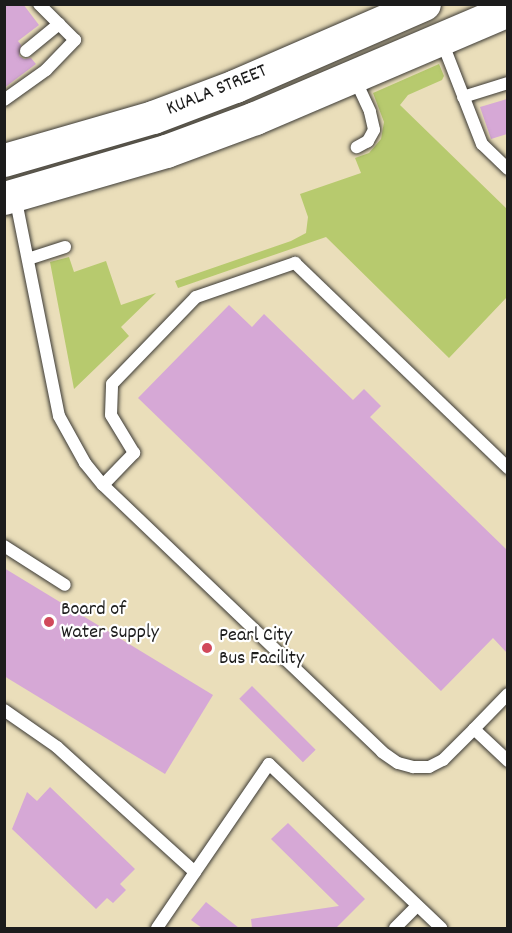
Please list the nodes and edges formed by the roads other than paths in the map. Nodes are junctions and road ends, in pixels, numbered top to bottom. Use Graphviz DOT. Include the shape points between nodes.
graph roads {
  1 [pos="39,4"];
  2 [pos="424,4"];
  3 [pos="507,10"];
  4 [pos="59,24"];
  5 [pos="440,38"];
  6 [pos="26,51"];
  7 [pos="354,76"];
  8 [pos="507,83"];
  9 [pos="463,97"];
  10 [pos="4,100"];
  11 [pos="357,147"];
  12 [pos="6,154"];
  13 [pos="507,169"];
  14 [pos="10,197"];
  15 [pos="65,247"];
  16 [pos="28,259"];
  17 [pos="507,468"];
  18 [pos="103,485"];
  19 [pos="4,546"];
  20 [pos="65,585"];
  21 [pos="507,694"];
  22 [pos="4,710"];
  23 [pos="474,729"];
  24 [pos="507,761"];
  25 [pos="195,872"];
  26 [pos="417,906"];
  27 [pos="157,928"];
  28 [pos="395,928"];
  29 [pos="441,928"];
  1 -- 4 [label="lane"];
  2 -- 12 [label="main road, KUALA STREET" via="235,87 120,128"];
  3 -- 5 [label="main road"];
  4 -- 6 [label="lane"];
  4 -- 10 [label="lane" via="75,40 50,66"];
  5 -- 7 [label="main road"];
  5 -- 9 [label="lane"];
  7 -- 11 [label="lane" via="374,130 368,141"];
  7 -- 14 [label="main road" via="166,152"];
  8 -- 9 [label="lane"];
  9 -- 13 [label="lane" via="482,144"];
  12 -- 14 [label="main road"];
  14 -- 16 [label="lane"];
  15 -- 16 [label="lane"];
  16 -- 18 [label="lane" via="59,416 85,463"];
  17 -- 18 [label="lane" via="295,263 196,297 112,384 111,415 134,453"];
  18 -- 23 [label="lane" via="398,763 413,768 443,760"];
  19 -- 20 [label="lane"];
  21 -- 23 [label="lane"];
  22 -- 25 [label="lane" via="57,747"];
  23 -- 24 [label="lane"];
  25 -- 26 [label="lane" via="269,764"];
  25 -- 27 [label="lane"];
  26 -- 28 [label="lane"];
  26 -- 29 [label="lane"];
}
